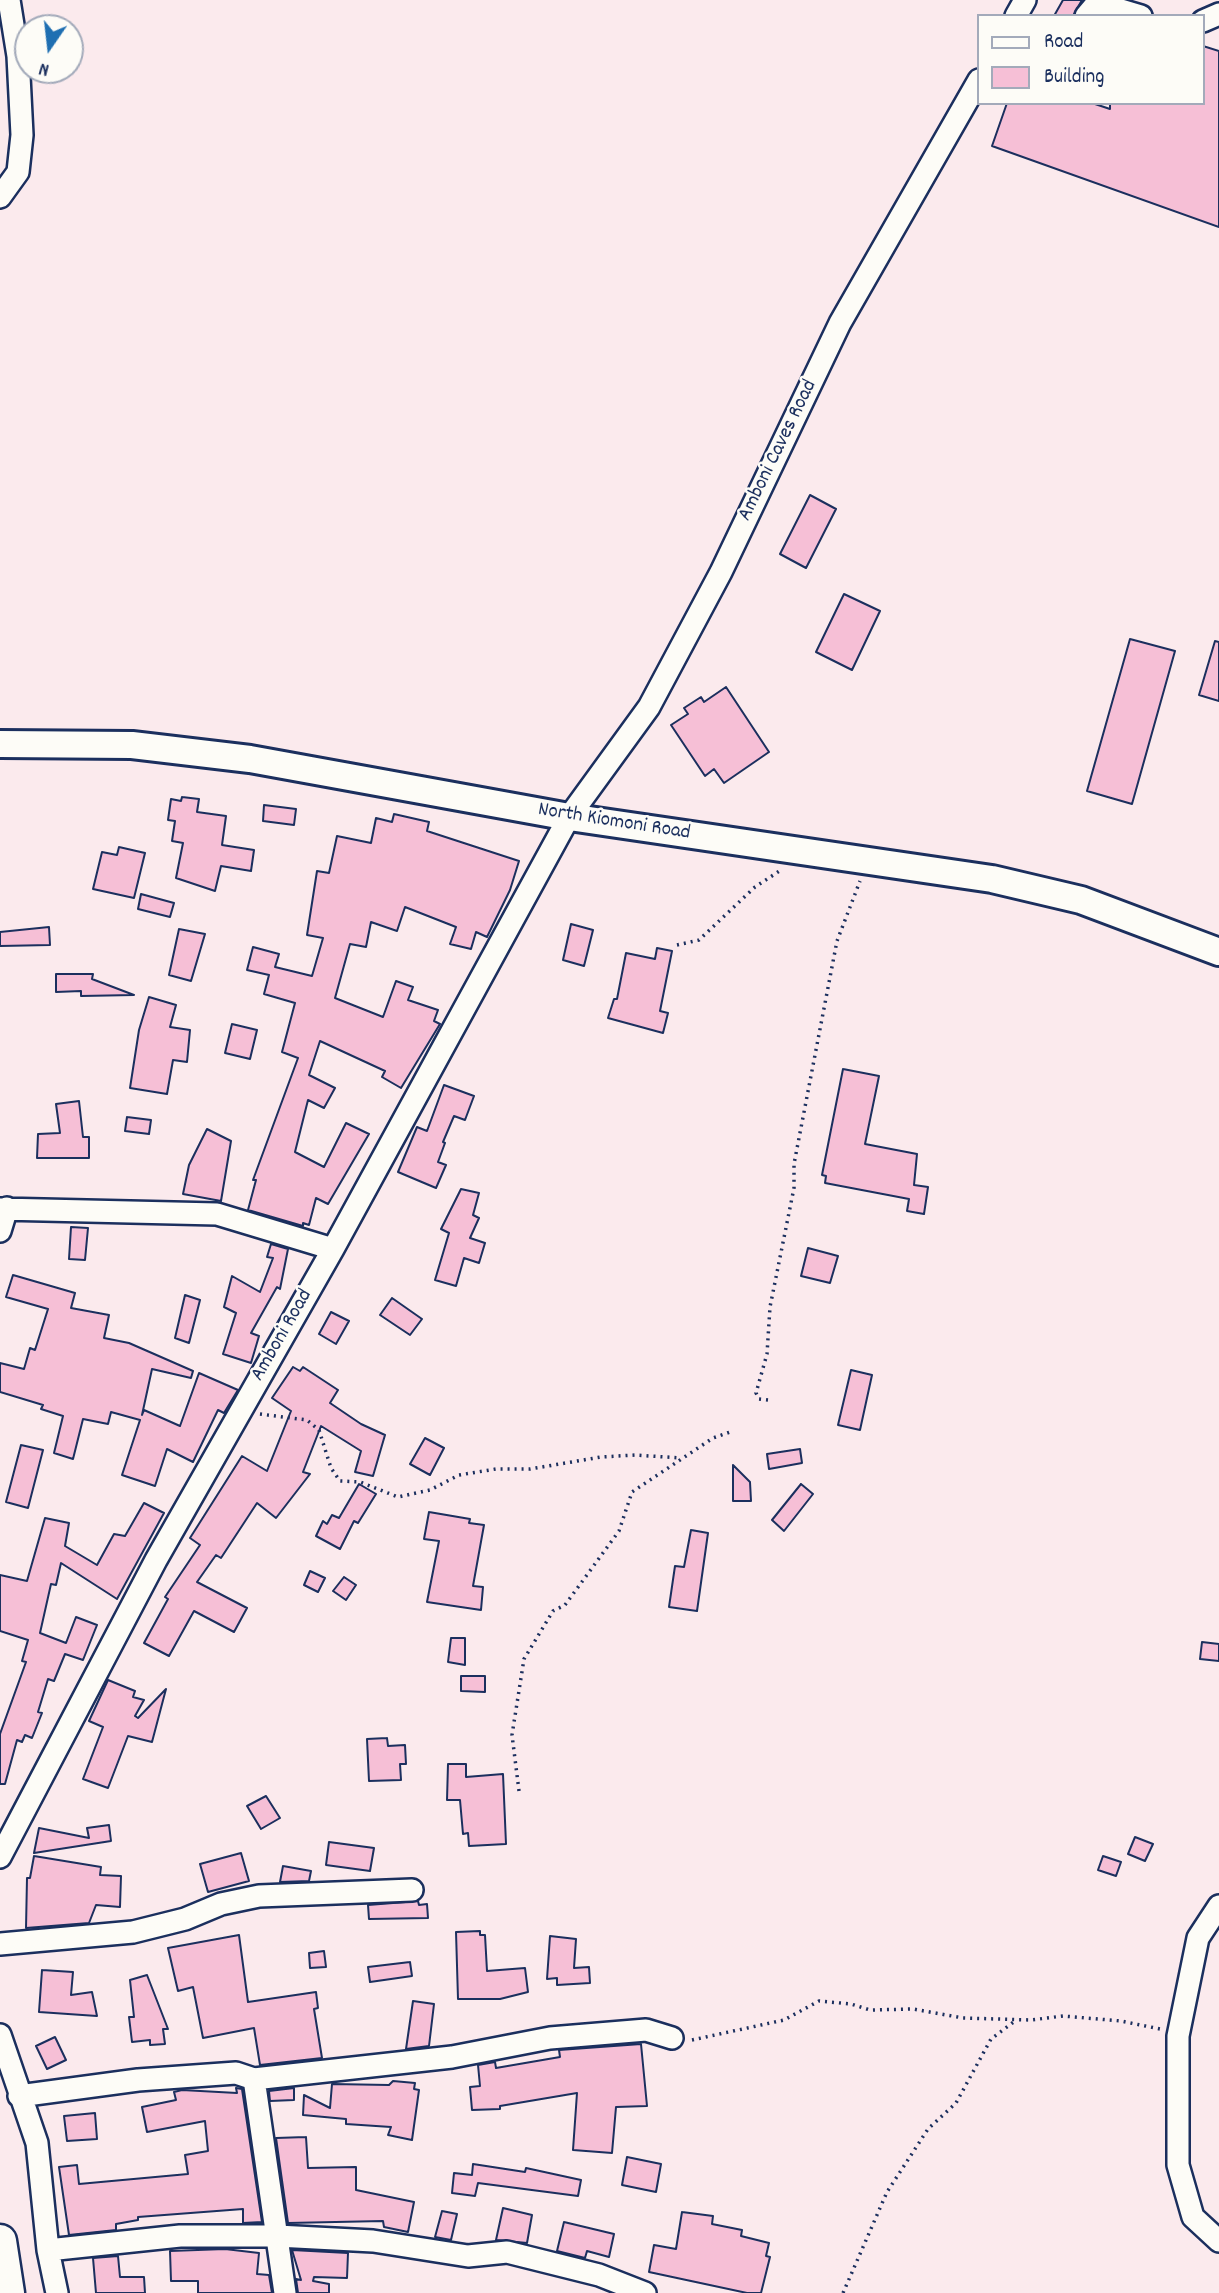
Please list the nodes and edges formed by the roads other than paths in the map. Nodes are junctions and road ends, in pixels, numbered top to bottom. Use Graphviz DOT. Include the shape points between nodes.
graph roads {
  1 [pos="9,0"];
  2 [pos="1088,14"];
  3 [pos="1134,14"];
  4 [pos="978,82"];
  5 [pos="0,197"];
  6 [pos="0,744"];
  7 [pos="569,817"];
  8 [pos="1219,952"];
  9 [pos="3,1208"];
  10 [pos="0,1231"];
  11 [pos="333,1249"];
  12 [pos="0,1857"];
  13 [pos="412,1890"];
  14 [pos="1219,1906"];
  15 [pos="0,1944"];
  16 [pos="0,2035"];
  17 [pos="672,2038"];
  18 [pos="254,2079"];
  19 [pos="19,2096"];
  20 [pos="276,2236"];
  21 [pos="0,2241"];
  22 [pos="1219,2241"];
  23 [pos="48,2250"];
  24 [pos="8,2293"];
  25 [pos="57,2293"];
  26 [pos="285,2293"];
  27 [pos="645,2293"];
  1 -- 5 [label="street" via="22,135 18,172"];
  2 -- 3 [label="street" via="1097,4"];
  4 -- 7 [label="street, Amboni Caves Road" via="840,323 721,572 649,707"];
  6 -- 7 [label="main road, North Kiomoni Road" via="132,746 250,759"];
  7 -- 8 [label="main road, North Kiomoni Road" via="992,879 1081,900"];
  7 -- 11 [label="street, Amboni Road"];
  9 -- 10 [label="street"];
  9 -- 11 [label="street" via="217,1214"];
  11 -- 12 [label="street, Amboni Road" via="156,1560"];
  13 -- 15 [label="street" via="259,1896 133,1932"];
  14 -- 22 [label="street" via="1198,1938 1178,2036 1178,2165 1193,2217"];
  16 -- 19 [label="street"];
  17 -- 18 [label="street" via="646,2030 550,2038 452,2057"];
  18 -- 19 [label="street" via="236,2073 138,2080"];
  18 -- 20 [label="street"];
  19 -- 23 [label="street" via="37,2143"];
  20 -- 23 [label="street" via="180,2236"];
  20 -- 26 [label="street"];
  20 -- 27 [label="street" via="373,2241 468,2256 507,2252 599,2275"];
  21 -- 24 [label="highway"];
  23 -- 25 [label="street"];
}
